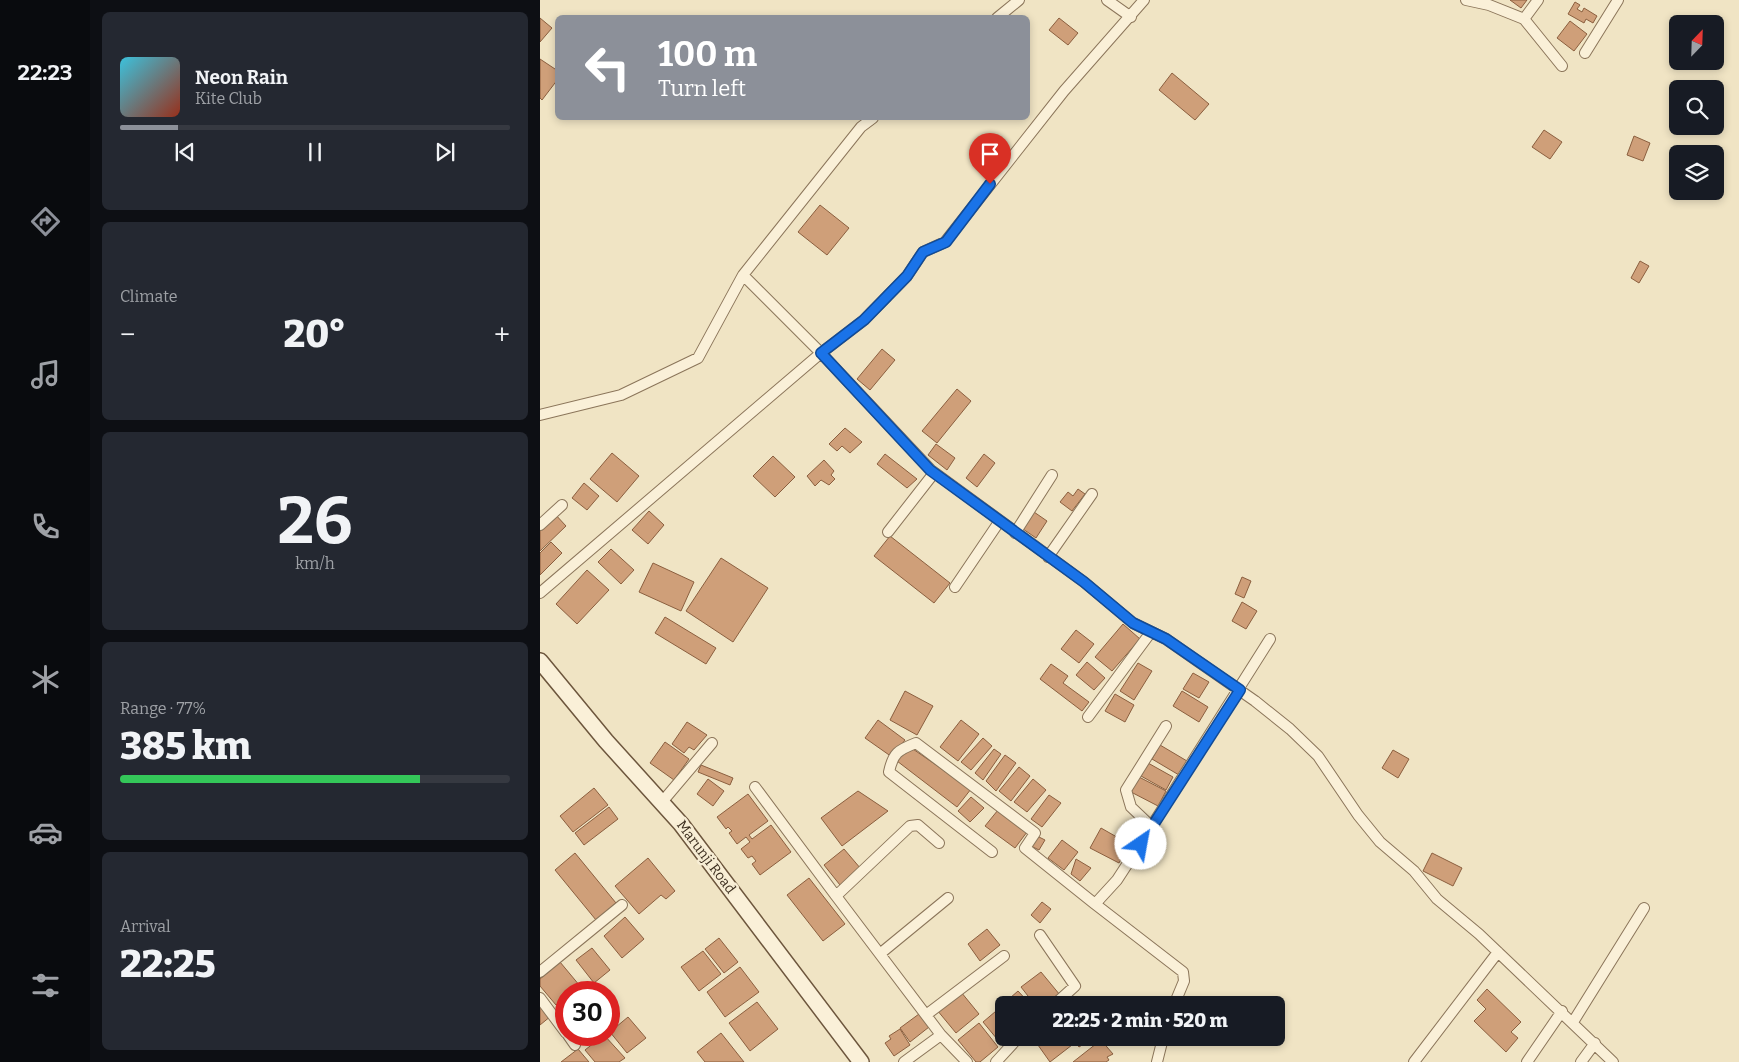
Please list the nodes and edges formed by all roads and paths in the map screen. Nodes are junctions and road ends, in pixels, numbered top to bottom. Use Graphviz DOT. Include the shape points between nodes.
graph roads {
  1 [pos="1019,0"];
  2 [pos="1107,0"];
  3 [pos="1144,0"];
  4 [pos="1466,0"];
  5 [pos="1538,0"];
  6 [pos="1618,0"];
  7 [pos="1001,15"];
  8 [pos="1131,17"];
  9 [pos="1524,19"];
  10 [pos="1585,53"];
  11 [pos="1562,66"];
  12 [pos="870,120"];
  13 [pos="743,275"];
  14 [pos="821,353"];
  15 [pos="540,415"];
  16 [pos="934,473"];
  17 [pos="1052,475"];
  18 [pos="1092,494"];
  19 [pos="562,505"];
  20 [pos="999,522"];
  21 [pos="540,525"];
  22 [pos="888,532"];
  23 [pos="1015,533"];
  24 [pos="1048,557"];
  25 [pos="955,587"];
  26 [pos="540,593"];
  27 [pos="1151,632"];
  28 [pos="1270,639"];
  29 [pos="540,661"];
  30 [pos="1240,690"];
  31 [pos="1088,717"];
  32 [pos="1166,726"];
  33 [pos="712,743"];
  34 [pos="755,787"];
  35 [pos="662,802"];
  36 [pos="1152,827"];
  37 [pos="939,843"];
  38 [pos="992,852"];
  39 [pos="836,896"];
  40 [pos="948,898"];
  41 [pos="1095,904"];
  42 [pos="622,906"];
  43 [pos="1644,908"];
  44 [pos="1040,935"];
  45 [pos="1498,952"];
  46 [pos="881,953"];
  47 [pos="1004,956"];
  48 [pos="540,972"];
  49 [pos="1064,996"];
  50 [pos="1178,996"];
  51 [pos="540,998"];
  52 [pos="1562,1011"];
  53 [pos="926,1015"];
  54 [pos="555,1018"];
  55 [pos="1573,1022"];
  56 [pos="941,1035"];
  57 [pos="1595,1043"];
  58 [pos="1011,1046"];
  59 [pos="1162,1046"];
  60 [pos="861,1062"];
  61 [pos="904,1062"];
  62 [pos="967,1062"];
  63 [pos="996,1062"];
  64 [pos="1157,1062"];
  65 [pos="1414,1062"];
  66 [pos="1527,1062"];
  67 [pos="1581,1062"];
  68 [pos="1613,1062"];
  1 -- 7 [label="street"];
  2 -- 8 [label="street"];
  3 -- 8 [label="street"];
  4 -- 9 [label="street"];
  5 -- 9 [label="street"];
  6 -- 10 [label="street"];
  8 -- 14 [label="street" via="1064,91 946,242 923,252 907,276 864,320"];
  9 -- 11 [label="street"];
  12 -- 13 [label="street" via="861,127"];
  13 -- 14 [label="street"];
  13 -- 15 [label="street" via="698,358 621,395"];
  14 -- 16 [label="street"];
  14 -- 26 [label="street"];
  16 -- 20 [label="street"];
  16 -- 22 [label="street"];
  17 -- 23 [label="street"];
  18 -- 24 [label="street"];
  19 -- 21 [label="street"];
  20 -- 23 [label="street"];
  20 -- 25 [label="street"];
  23 -- 24 [label="street"];
  24 -- 27 [label="street" via="1133,623"];
  27 -- 30 [label="street"];
  27 -- 31 [label="street"];
  28 -- 30 [label="street"];
  29 -- 35 [label="street, Marunji Road"];
  30 -- 36 [label="street"];
  30 -- 45 [label="street" via="1318,756 1380,842 1414,871 1437,899"];
  32 -- 36 [label="street" via="1126,790 1131,807"];
  33 -- 35 [label="street"];
  34 -- 39 [label="street"];
  35 -- 60 [label="street, Marunji Road"];
  36 -- 41 [label="street" via="1117,880"];
  37 -- 39 [label="street" via="918,825 910,826"];
  38 -- 41 [label="street" via="890,772 899,749 916,743 1035,833 1025,848"];
  39 -- 46 [label="street"];
  40 -- 46 [label="street"];
  41 -- 50 [label="street" via="1183,972 1184,981"];
  42 -- 48 [label="street"];
  43 -- 55 [label="street"];
  44 -- 49 [label="street" via="1075,986"];
  45 -- 52 [label="street"];
  45 -- 65 [label="street"];
  46 -- 53 [label="street"];
  47 -- 53 [label="street"];
  51 -- 54 [label="street"];
  52 -- 55 [label="street"];
  52 -- 66 [label="street"];
  53 -- 56 [label="street"];
  55 -- 57 [label="street"];
  56 -- 61 [label="street"];
  56 -- 62 [label="street"];
  57 -- 67 [label="street"];
  57 -- 68 [label="street"];
  58 -- 63 [label="street"];
  59 -- 64 [label="street"];
}
